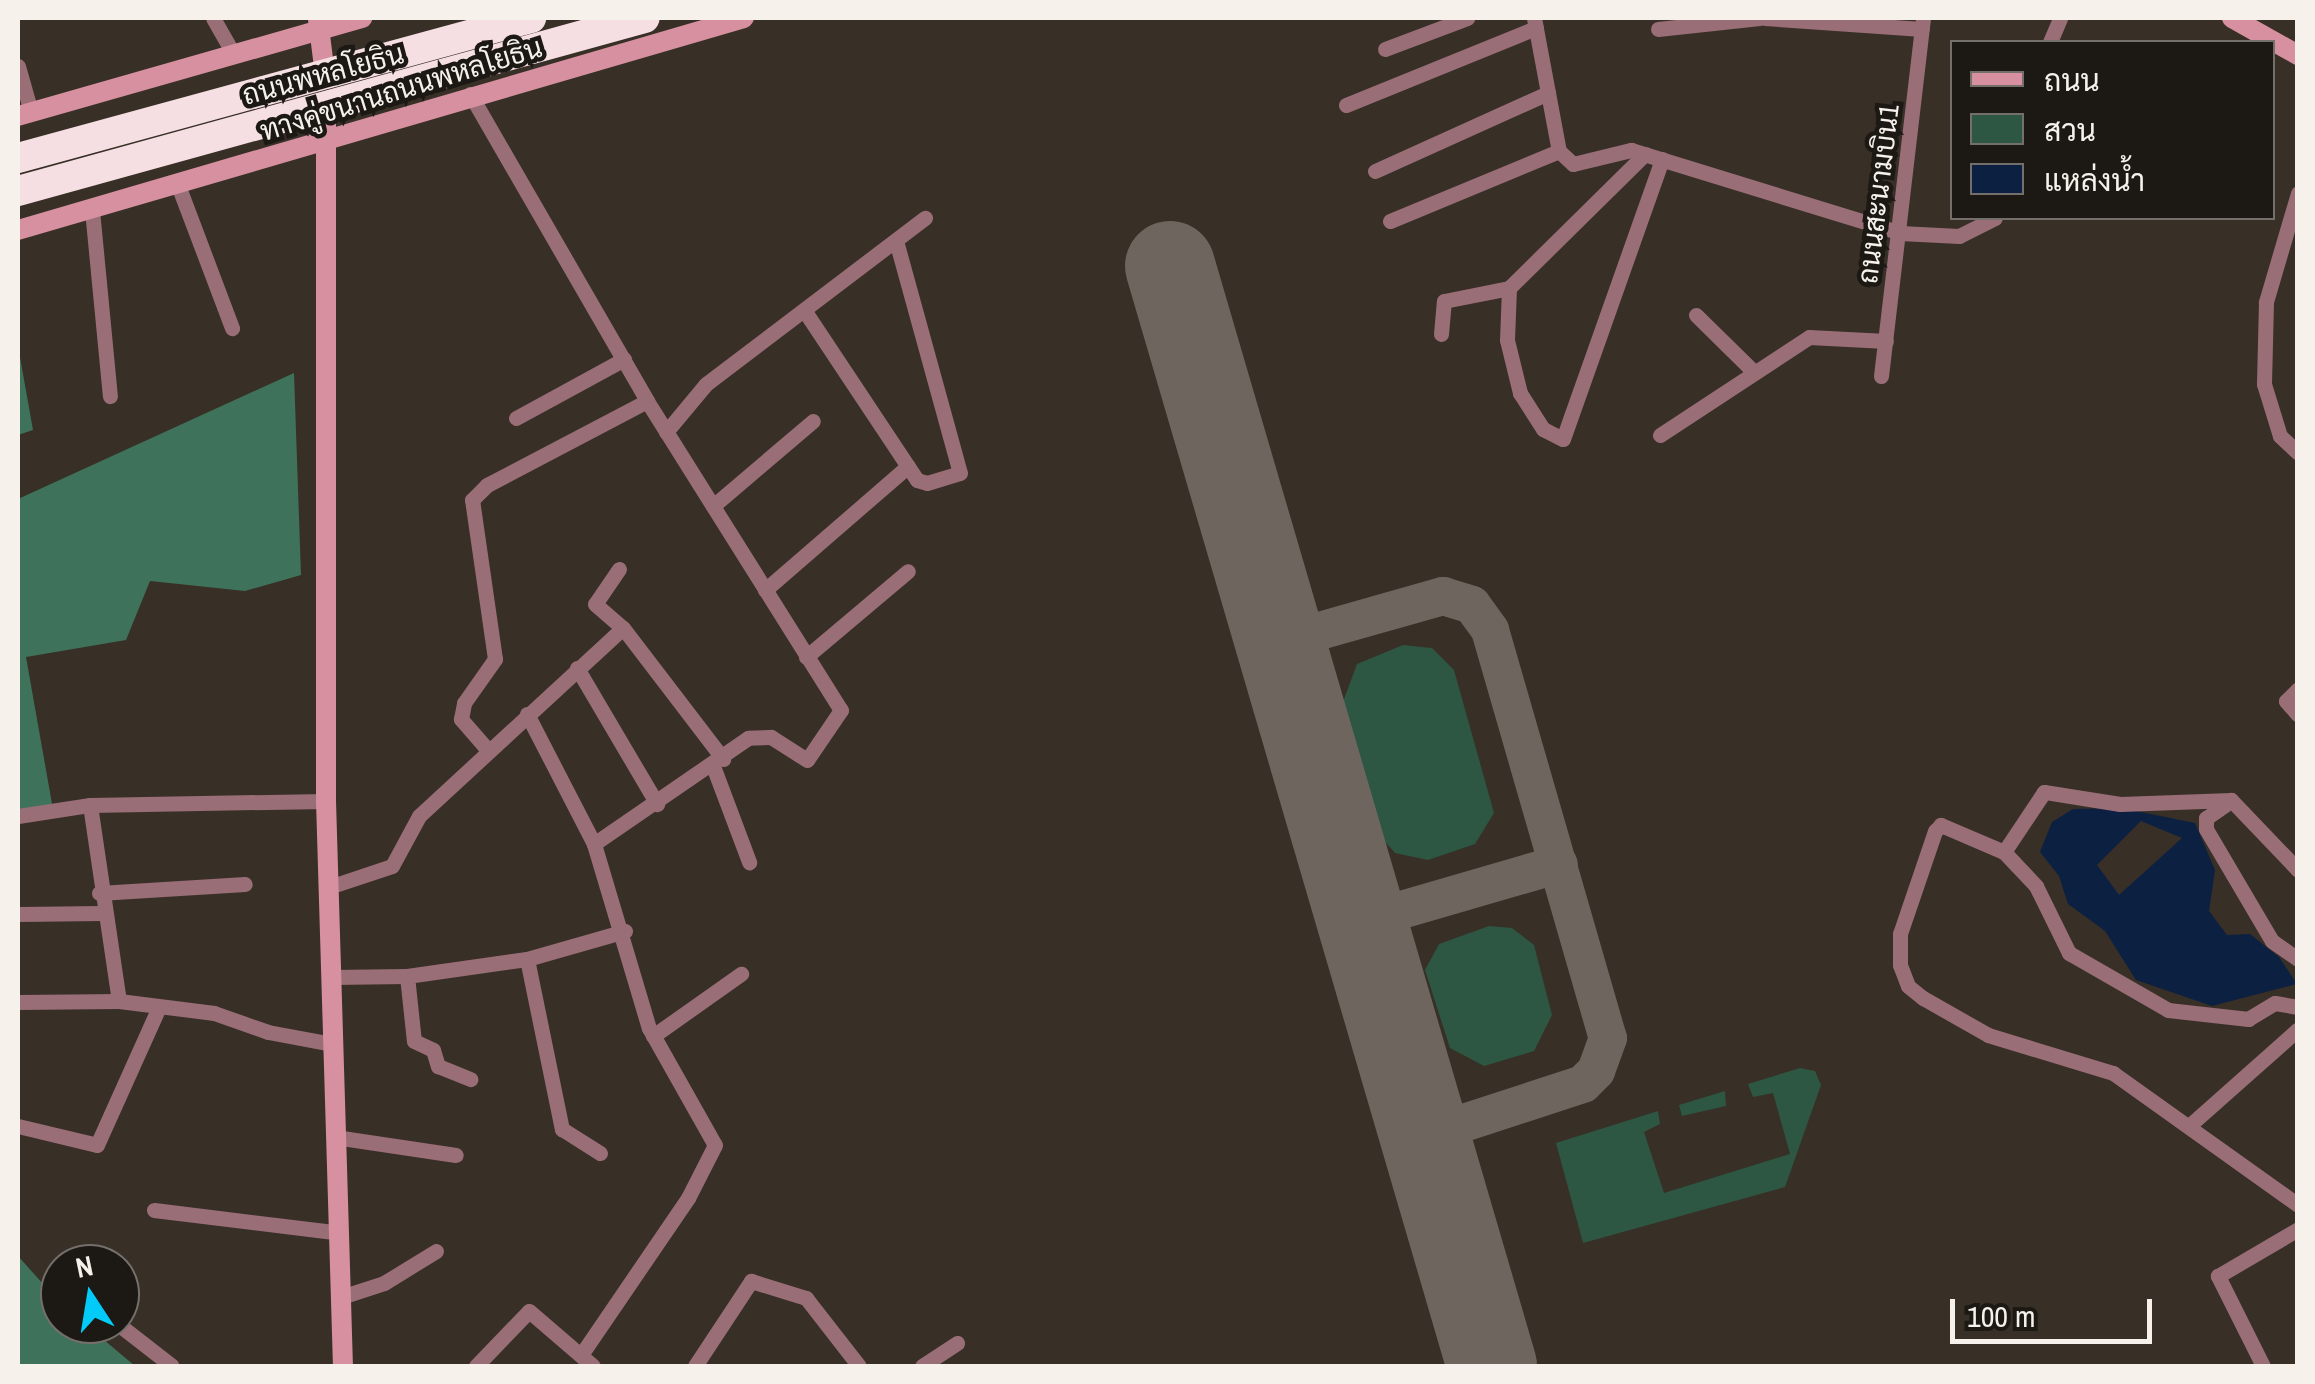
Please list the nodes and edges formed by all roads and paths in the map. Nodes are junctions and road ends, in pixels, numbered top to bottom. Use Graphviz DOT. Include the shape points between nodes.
graph roads {
  1 [pos="216,18"];
  2 [pos="362,18"];
  3 [pos="531,18"];
  4 [pos="644,18"];
  5 [pos="744,18"];
  6 [pos="1467,18"];
  7 [pos="1762,18"];
  8 [pos="2232,18"];
  9 [pos="1535,22"];
  10 [pos="1923,23"];
  11 [pos="318,24"];
  12 [pos="1658,29"];
  13 [pos="2271,40"];
  14 [pos="2275,42"];
  15 [pos="1385,49"];
  16 [pos="233,53"];
  17 [pos="2298,55"];
  18 [pos="18,66"];
  19 [pos="325,75"];
  20 [pos="1548,93"];
  21 [pos="470,94"];
  22 [pos="1346,105"];
  23 [pos="326,107"];
  24 [pos="24,114"];
  25 [pos="327,144"];
  26 [pos="1558,151"];
  27 [pos="1646,154"];
  28 [pos="18,158"];
  29 [pos="1662,159"];
  30 [pos="1375,171"];
  31 [pos="178,186"];
  32 [pos="18,192"];
  33 [pos="2298,193"];
  34 [pos="92,210"];
  35 [pos="925,218"];
  36 [pos="1991,220"];
  37 [pos="1390,221"];
  38 [pos="18,230"];
  39 [pos="1900,233"];
  40 [pos="896,241"];
  41 [pos="2290,244"];
  42 [pos="1508,288"];
  43 [pos="804,310"];
  44 [pos="1696,315"];
  45 [pos="232,328"];
  46 [pos="1440,334"];
  47 [pos="1886,341"];
  48 [pos="624,359"];
  49 [pos="1753,371"];
  50 [pos="1881,376"];
  51 [pos="110,396"];
  52 [pos="647,401"];
  53 [pos="516,418"];
  54 [pos="813,421"];
  55 [pos="666,432"];
  56 [pos="1660,435"];
  57 [pos="2298,453"];
  58 [pos="908,466"];
  59 [pos="712,506"];
  60 [pos="619,569"];
  61 [pos="908,571"];
  62 [pos="765,590"];
  63 [pos="623,628"];
  64 [pos="806,656"];
  65 [pos="577,668"];
  66 [pos="2298,690"];
  67 [pos="527,714"];
  68 [pos="2298,715"];
  69 [pos="487,749"];
  70 [pos="718,762"];
  71 [pos="326,800"];
  72 [pos="2231,800"];
  73 [pos="657,804"];
  74 [pos="90,805"];
  75 [pos="18,816"];
  76 [pos="594,844"];
  77 [pos="2004,852"];
  78 [pos="749,862"];
  79 [pos="2298,870"];
  80 [pos="245,884"];
  81 [pos="328,887"];
  82 [pos="99,893"];
  83 [pos="102,912"];
  84 [pos="18,914"];
  85 [pos="625,931"];
  86 [pos="526,959"];
  87 [pos="2298,959"];
  88 [pos="741,974"];
  89 [pos="332,976"];
  90 [pos="407,976"];
  91 [pos="119,1001"];
  92 [pos="18,1002"];
  93 [pos="159,1006"];
  94 [pos="2298,1007"];
  95 [pos="2298,1029"];
  96 [pos="653,1036"];
  97 [pos="333,1044"];
  98 [pos="471,1078"];
  99 [pos="18,1126"];
  100 [pos="2190,1126"];
  101 [pos="336,1138"];
  102 [pos="600,1154"];
  103 [pos="456,1155"];
  104 [pos="2298,1205"];
  105 [pos="154,1210"];
  106 [pos="2298,1229"];
  107 [pos="340,1233"];
  108 [pos="436,1251"];
  109 [pos="341,1297"];
  110 [pos="140,1341"];
  111 [pos="957,1343"];
  112 [pos="581,1354"];
  113 [pos="172,1366"];
  114 [pos="343,1366"];
  115 [pos="476,1366"];
  116 [pos="594,1366"];
  117 [pos="695,1366"];
  118 [pos="859,1366"];
  119 [pos="922,1366"];
  120 [pos="2264,1366"];
  1 -- 16 [label="street"];
  2 -- 11 [label="main road"];
  3 -- 19 [label="highway, ถนนพหลโยธิน"];
  4 -- 23 [label="highway, ถนนพหลโยธิน"];
  5 -- 21 [label="main road, ทางคู่ขนานถนนพหลโยธิน"];
  6 -- 15 [label="street"];
  7 -- 10 [label="street"];
  7 -- 12 [label="street"];
  8 -- 13 [label="main road"];
  9 -- 20 [label="street"];
  9 -- 22 [label="street"];
  10 -- 39 [label="street, ถนนสะนามบิน1"];
  11 -- 16 [label="main road"];
  11 -- 19 [label="main road"];
  14 -- 17 [label="main road"];
  16 -- 24 [label="main road"];
  18 -- 24 [label="street"];
  19 -- 23 [label="highway"];
  19 -- 28 [label="highway, ถนนพหลโยธิน"];
  20 -- 26 [label="street"];
  20 -- 30 [label="street"];
  21 -- 25 [label="main road, ทางคู่ขนานถนนพหลโยธิน"];
  21 -- 48 [label="street"];
  23 -- 25 [label="main road"];
  23 -- 32 [label="highway, ถนนพหลโยธิน"];
  25 -- 31 [label="main road, ทางคู่ขนานถนนพหลโยธิน"];
  25 -- 71 [label="main road"];
  26 -- 27 [label="street" via="1573,164 1631,150"];
  26 -- 37 [label="street"];
  27 -- 29 [label="street"];
  27 -- 42 [label="street"];
  29 -- 39 [label="street"];
  29 -- 42 [label="street" via="1563,439 1536,421 1520,393 1507,340"];
  31 -- 34 [label="main road, ทางคู่ขนานถนนพหลโยธิน"];
  31 -- 45 [label="street"];
  33 -- 41 [label="street"];
  34 -- 38 [label="main road, ทางคู่ขนานถนนพหลโยธิน"];
  34 -- 51 [label="street"];
  35 -- 40 [label="street"];
  36 -- 39 [label="street" via="1959,236"];
  39 -- 47 [label="street, ถนนสะนามบิน1"];
  40 -- 43 [label="street"];
  40 -- 58 [label="street" via="961,467 956,475 922,484"];
  41 -- 57 [label="street" via="2266,302 2264,384 2280,436"];
  42 -- 46 [label="street" via="1444,301"];
  43 -- 55 [label="street" via="706,384"];
  43 -- 58 [label="street"];
  44 -- 49 [label="street"];
  47 -- 49 [label="street" via="1820,333"];
  47 -- 50 [label="street, ถนนสะนามบิน1"];
  48 -- 52 [label="street"];
  48 -- 53 [label="street"];
  49 -- 56 [label="street"];
  52 -- 55 [label="street"];
  52 -- 69 [label="street" via="487,485 472,500 495,659 461,719"];
  54 -- 59 [label="street"];
  55 -- 59 [label="street"];
  58 -- 62 [label="street"];
  59 -- 62 [label="street"];
  60 -- 63 [label="street" via="593,600"];
  61 -- 64 [label="street"];
  62 -- 64 [label="street"];
  63 -- 65 [label="street"];
  63 -- 70 [label="street"];
  64 -- 70 [label="street" via="842,710 813,754 801,760 759,735"];
  65 -- 67 [label="street"];
  65 -- 73 [label="street"];
  66 -- 68 [label="street" via="2286,701"];
  67 -- 69 [label="street"];
  67 -- 76 [label="street"];
  69 -- 81 [label="street" via="420,816 392,866"];
  70 -- 73 [label="street"];
  70 -- 78 [label="street"];
  71 -- 74 [label="street"];
  71 -- 81 [label="main road"];
  72 -- 77 [label="street" via="2120,804 2044,792"];
  72 -- 79 [label="street"];
  72 -- 87 [label="street" via="2206,818 2206,829 2272,941"];
  73 -- 76 [label="street"];
  74 -- 75 [label="street"];
  74 -- 82 [label="street"];
  76 -- 85 [label="street"];
  77 -- 94 [label="street" via="2036,886 2069,953 2168,1010 2248,1019 2276,1003"];
  77 -- 100 [label="street" via="1942,825 1935,831 1900,934 1908,986 1988,1035 2114,1072"];
  80 -- 82 [label="street"];
  81 -- 89 [label="main road"];
  82 -- 83 [label="street"];
  83 -- 84 [label="street"];
  83 -- 91 [label="street"];
  85 -- 86 [label="street"];
  85 -- 96 [label="street"];
  86 -- 90 [label="street"];
  86 -- 102 [label="street" via="562,1129"];
  88 -- 96 [label="street"];
  89 -- 90 [label="street"];
  89 -- 97 [label="main road"];
  90 -- 98 [label="street" via="414,1040 433,1050 438,1066"];
  91 -- 92 [label="street"];
  91 -- 93 [label="street"];
  93 -- 97 [label="street"];
  93 -- 99 [label="street" via="97,1144"];
  95 -- 100 [label="street"];
  96 -- 112 [label="street" via="715,1145 688,1198"];
  97 -- 101 [label="main road"];
  100 -- 104 [label="street"];
  101 -- 103 [label="street"];
  101 -- 107 [label="main road"];
  105 -- 107 [label="street"];
  106 -- 120 [label="street" via="2218,1276"];
  107 -- 109 [label="main road"];
  108 -- 109 [label="street" via="384,1283"];
  109 -- 114 [label="main road"];
  110 -- 113 [label="street"];
  111 -- 119 [label="street"];
  112 -- 115 [label="street" via="530,1311"];
  112 -- 116 [label="street"];
  117 -- 118 [label="street" via="751,1282 806,1298"];
}
